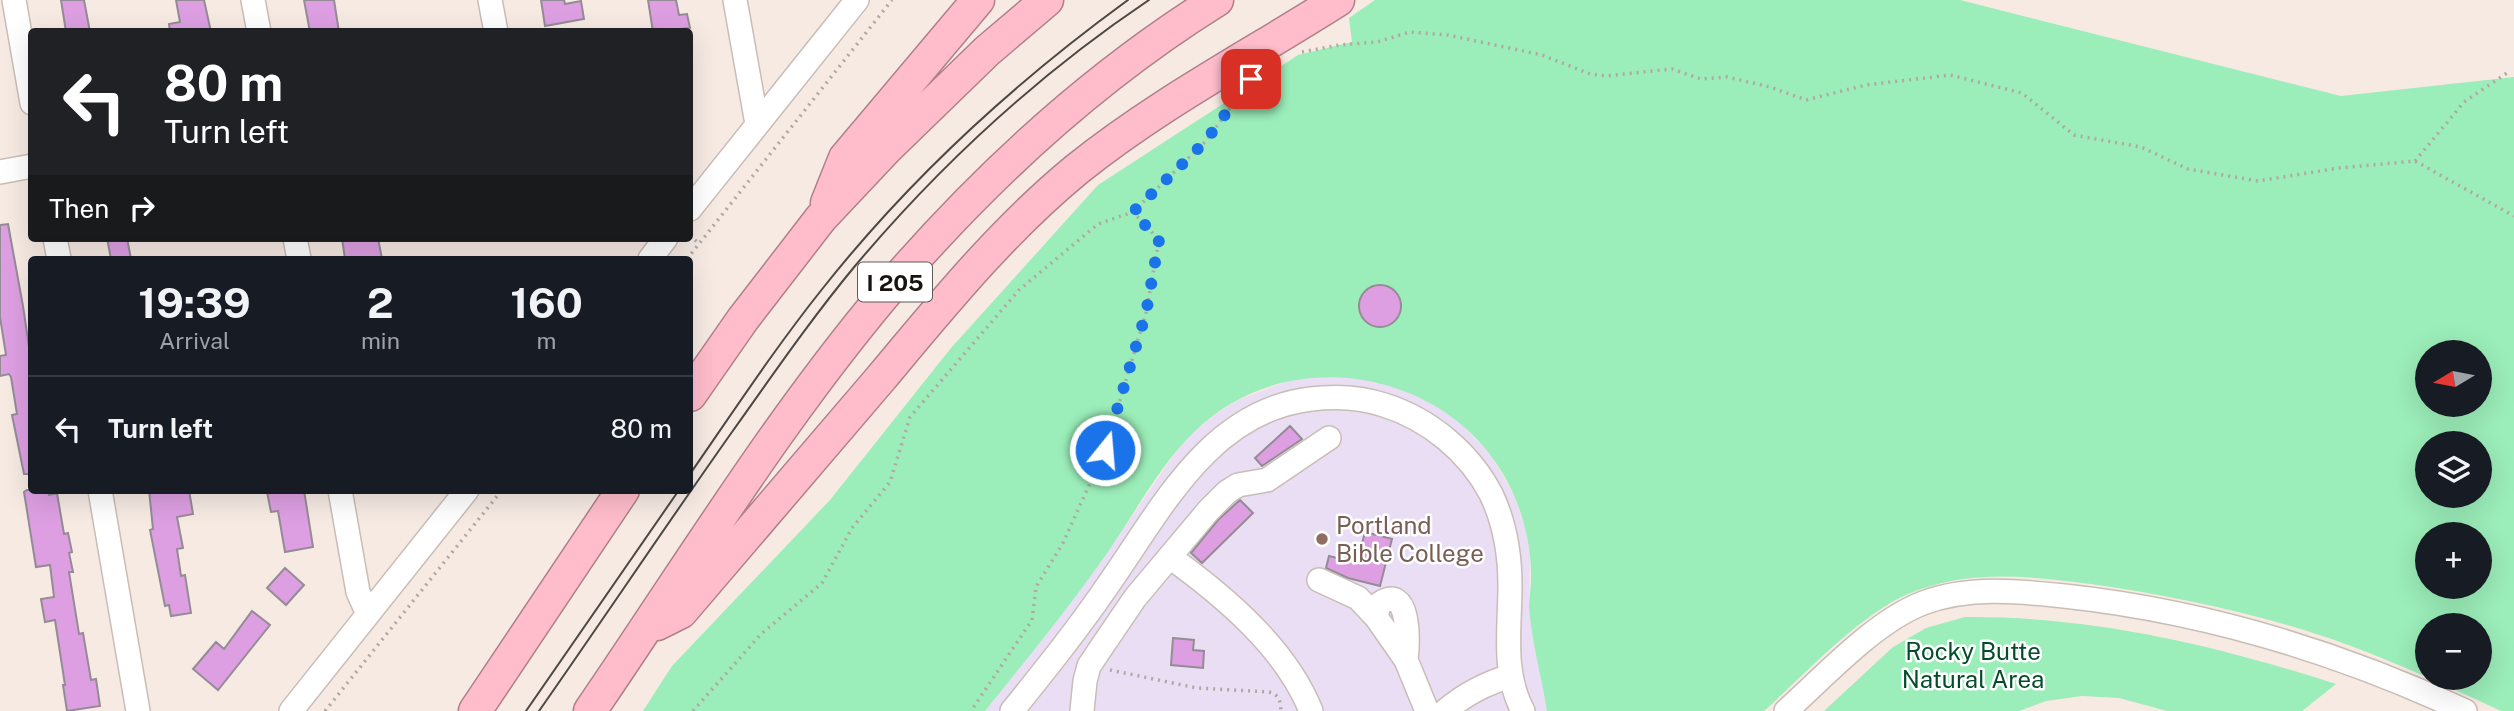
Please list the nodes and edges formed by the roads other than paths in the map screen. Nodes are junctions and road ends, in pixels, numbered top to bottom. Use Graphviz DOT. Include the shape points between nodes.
graph roads {
  1 [pos="14,0"];
  2 [pos="253,0"];
  3 [pos="490,0"];
  4 [pos="735,0"];
  5 [pos="858,0"];
  6 [pos="978,0"];
  7 [pos="1047,0"];
  8 [pos="1217,0"];
  9 [pos="1338,0"];
  10 [pos="258,28"];
  11 [pos="495,28"];
  12 [pos="28,80"];
  13 [pos="757,124"];
  14 [pos="28,167"];
  15 [pos="0,172"];
  16 [pos="693,205"];
  17 [pos="821,218"];
  18 [pos="663,242"];
  19 [pos="652,256"];
  20 [pos="693,391"];
  21 [pos="1329,438"];
  22 [pos="101,494"];
  23 [pos="341,494"];
  24 [pos="464,494"];
  25 [pos="620,494"];
  26 [pos="1170,557"];
  27 [pos="1320,580"];
  28 [pos="368,614"];
  29 [pos="644,631"];
  30 [pos="1511,676"];
  31 [pos="138,711"];
  32 [pos="291,711"];
  33 [pos="475,711"];
  34 [pos="590,711"];
  35 [pos="1012,711"];
  36 [pos="1082,711"];
  37 [pos="1311,711"];
  38 [pos="1427,711"];
  39 [pos="1445,711"];
  40 [pos="1523,711"];
  41 [pos="1786,711"];
  42 [pos="2465,711"];
  1 -- 12 [label="street"];
  2 -- 10 [label="street"];
  3 -- 11 [label="street"];
  4 -- 13 [label="street"];
  5 -- 13 [label="street"];
  6 -- 17 [label="highway" via="845,158"];
  7 -- 17 [label="highway" via="968,69"];
  8 -- 29 [label="highway, I 205" via="1141,51 1056,119 970,200 905,271 787,422"];
  9 -- 29 [label="highway" via="1150,115 1037,205 934,312 681,612"];
  13 -- 16 [label="street"];
  14 -- 15 [label="street"];
  17 -- 20 [label="highway"];
  18 -- 19 [label="street"];
  21 -- 26 [label="street" via="1279,474 1227,492"];
  22 -- 31 [label="street"];
  23 -- 28 [label="street" via="358,592"];
  24 -- 28 [label="street"];
  25 -- 33 [label="highway"];
  26 -- 36 [label="street" via="1135,598 1092,663 1084,681"];
  26 -- 37 [label="street" via="1218,594 1266,642 1294,675"];
  27 -- 38 [label="street" via="1358,598 1376,617 1406,660"];
  28 -- 32 [label="street"];
  29 -- 34 [label="highway, I 205"];
  30 -- 35 [label="street" via="1507,545 1497,508 1477,471 1441,435 1409,415 1373,401 1321,398 1258,414 1205,452"];
  30 -- 39 [label="street" via="1490,682"];
  30 -- 40 [label="street"];
  41 -- 42 [label="street" via="1894,618 1933,600 1982,591 2089,598 2230,625 2332,656"];
}
